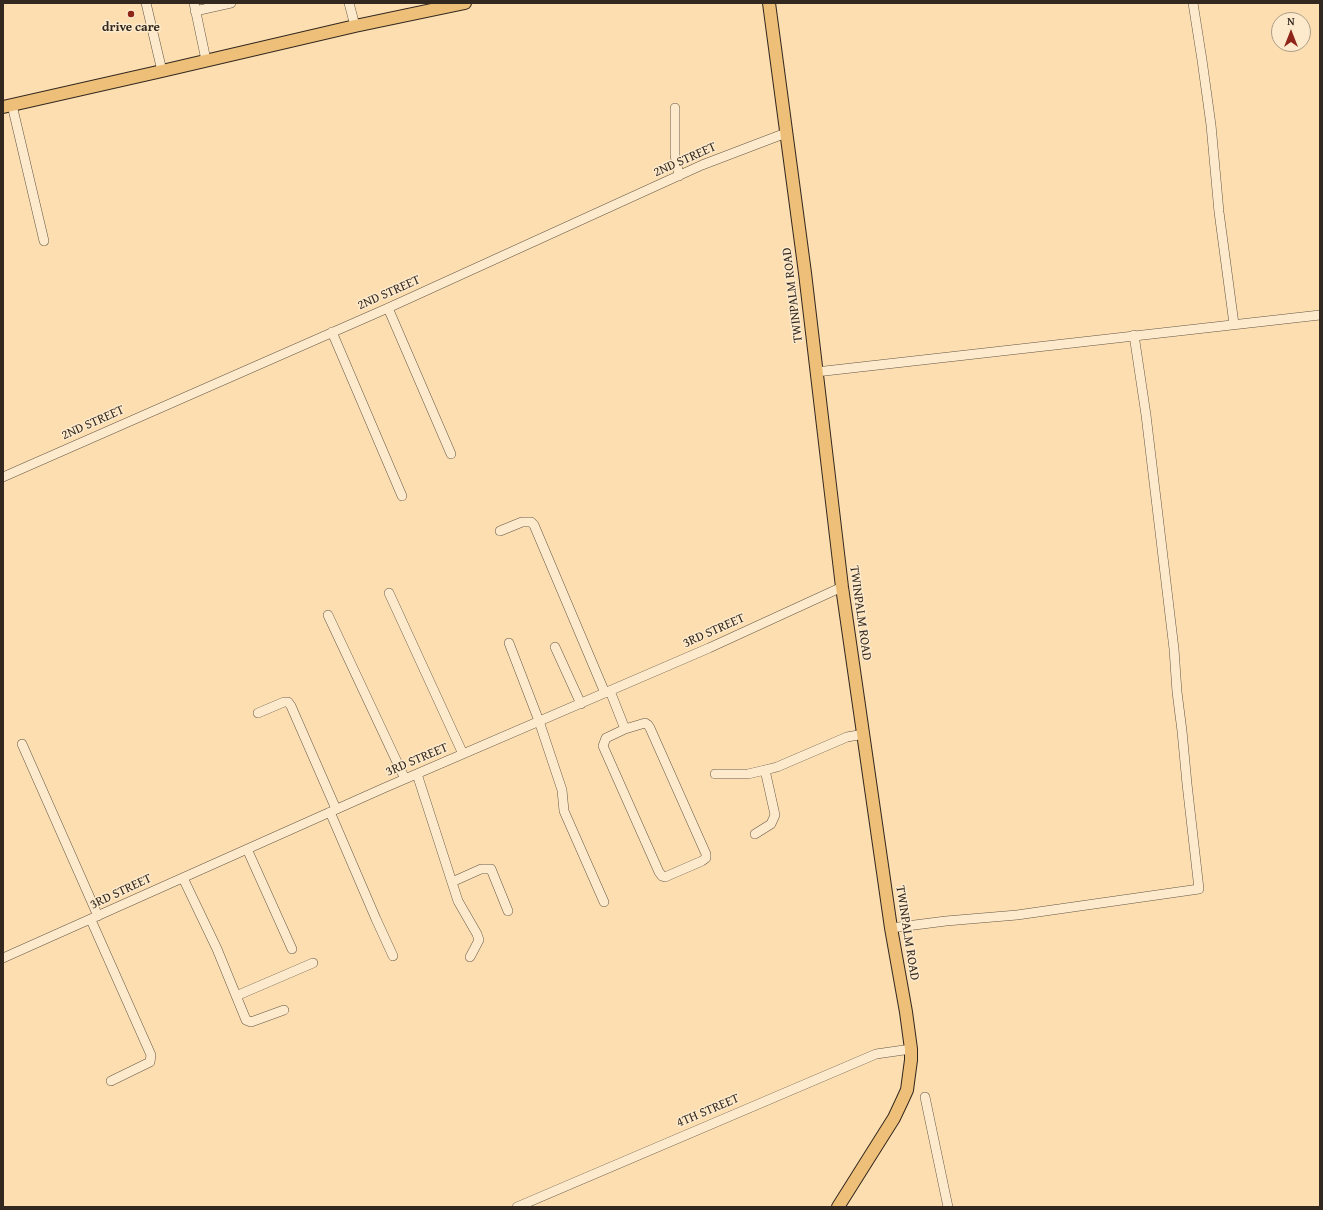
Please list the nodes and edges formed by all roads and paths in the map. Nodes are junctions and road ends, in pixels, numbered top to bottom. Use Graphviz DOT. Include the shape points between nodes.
graph roads {
  1 [pos="146,3"];
  2 [pos="231,3"];
  3 [pos="349,3"];
  4 [pos="465,3"];
  5 [pos="769,3"];
  6 [pos="1193,3"];
  7 [pos="194,7"];
  8 [pos="354,26"];
  9 [pos="206,60"];
  10 [pos="162,71"];
  11 [pos="8,106"];
  12 [pos="675,108"];
  13 [pos="786,133"];
  14 [pos="679,176"];
  15 [pos="44,241"];
  16 [pos="388,308"];
  17 [pos="1320,314"];
  18 [pos="1234,324"];
  19 [pos="332,332"];
  20 [pos="1134,335"];
  21 [pos="816,372"];
  22 [pos="451,454"];
  23 [pos="3,476"];
  24 [pos="402,496"];
  25 [pos="500,531"];
  26 [pos="842,587"];
  27 [pos="389,593"];
  28 [pos="328,615"];
  29 [pos="509,643"];
  30 [pos="555,648"];
  31 [pos="607,692"];
  32 [pos="581,704"];
  33 [pos="258,713"];
  34 [pos="540,721"];
  35 [pos="625,729"];
  36 [pos="864,734"];
  37 [pos="22,744"];
  38 [pos="463,754"];
  39 [pos="765,770"];
  40 [pos="417,774"];
  41 [pos="715,774"];
  42 [pos="405,779"];
  43 [pos="333,811"];
  44 [pos="755,834"];
  45 [pos="247,849"];
  46 [pos="183,878"];
  47 [pos="452,882"];
  48 [pos="604,902"];
  49 [pos="508,911"];
  50 [pos="94,918"];
  51 [pos="891,928"];
  52 [pos="292,949"];
  53 [pos="393,956"];
  54 [pos="470,957"];
  55 [pos="3,958"];
  56 [pos="313,963"];
  57 [pos="236,996"];
  58 [pos="284,1010"];
  59 [pos="911,1048"];
  60 [pos="111,1081"];
  61 [pos="925,1097"];
  62 [pos="517,1207"];
  63 [pos="838,1207"];
  64 [pos="948,1207"];
  1 -- 10 [label="street"];
  2 -- 7 [label="street"];
  3 -- 8 [label="street"];
  4 -- 8 [label="main road"];
  5 -- 13 [label="main road, TWINPALM ROAD"];
  6 -- 18 [label="street" via="1211,125"];
  7 -- 9 [label="street"];
  8 -- 9 [label="main road"];
  9 -- 10 [label="main road"];
  10 -- 11 [label="main road"];
  11 -- 15 [label="street"];
  12 -- 14 [label="street" via="675,155"];
  13 -- 14 [label="street, 2ND STREET"];
  13 -- 21 [label="main road, TWINPALM ROAD"];
  14 -- 16 [label="street, 2ND STREET"];
  16 -- 19 [label="street, 2ND STREET"];
  16 -- 22 [label="street"];
  17 -- 18 [label="street"];
  18 -- 20 [label="street"];
  19 -- 23 [label="street, 2ND STREET"];
  19 -- 24 [label="street"];
  20 -- 21 [label="street"];
  20 -- 51 [label="street" via="1174,649 1199,889 1017,915"];
  21 -- 26 [label="main road, TWINPALM ROAD"];
  25 -- 31 [label="street" via="522,522 531,522 534,525"];
  26 -- 31 [label="street, 3RD STREET"];
  26 -- 36 [label="main road, TWINPALM ROAD"];
  27 -- 38 [label="street"];
  28 -- 42 [label="street"];
  29 -- 34 [label="street"];
  30 -- 32 [label="street"];
  31 -- 32 [label="street, 3RD STREET"];
  31 -- 35 [label="street"];
  32 -- 34 [label="street, 3RD STREET"];
  33 -- 43 [label="street" via="288,702"];
  34 -- 38 [label="street, 3RD STREET"];
  34 -- 48 [label="street" via="562,790 564,810"];
  35 -- 35 [label="street" via="606,738 602,746 659,872 665,877 702,861 706,854 648,725 645,723"];
  36 -- 39 [label="street" via="847,737"];
  36 -- 51 [label="main road, TWINPALM ROAD"];
  37 -- 50 [label="street"];
  38 -- 40 [label="street, 3RD STREET"];
  39 -- 41 [label="street" via="748,774"];
  39 -- 44 [label="street" via="775,815 771,824"];
  40 -- 42 [label="street, 3RD STREET"];
  40 -- 47 [label="street"];
  42 -- 43 [label="street, 3RD STREET"];
  43 -- 45 [label="street, 3RD STREET"];
  43 -- 53 [label="street"];
  45 -- 46 [label="street, 3RD STREET"];
  45 -- 52 [label="street"];
  46 -- 50 [label="street, 3RD STREET"];
  46 -- 57 [label="street"];
  47 -- 49 [label="street" via="481,869 491,869"];
  47 -- 54 [label="street" via="458,901 479,940"];
  50 -- 55 [label="street, 3RD STREET"];
  50 -- 60 [label="street" via="151,1055 150,1062"];
  51 -- 59 [label="main road, TWINPALM ROAD"];
  56 -- 57 [label="street"];
  57 -- 58 [label="street" via="248,1022"];
  59 -- 62 [label="street, 4TH STREET" via="876,1054"];
  59 -- 63 [label="main road, TWINPALM ROAD" via="907,1090 902,1101"];
  61 -- 64 [label="street"];
}
